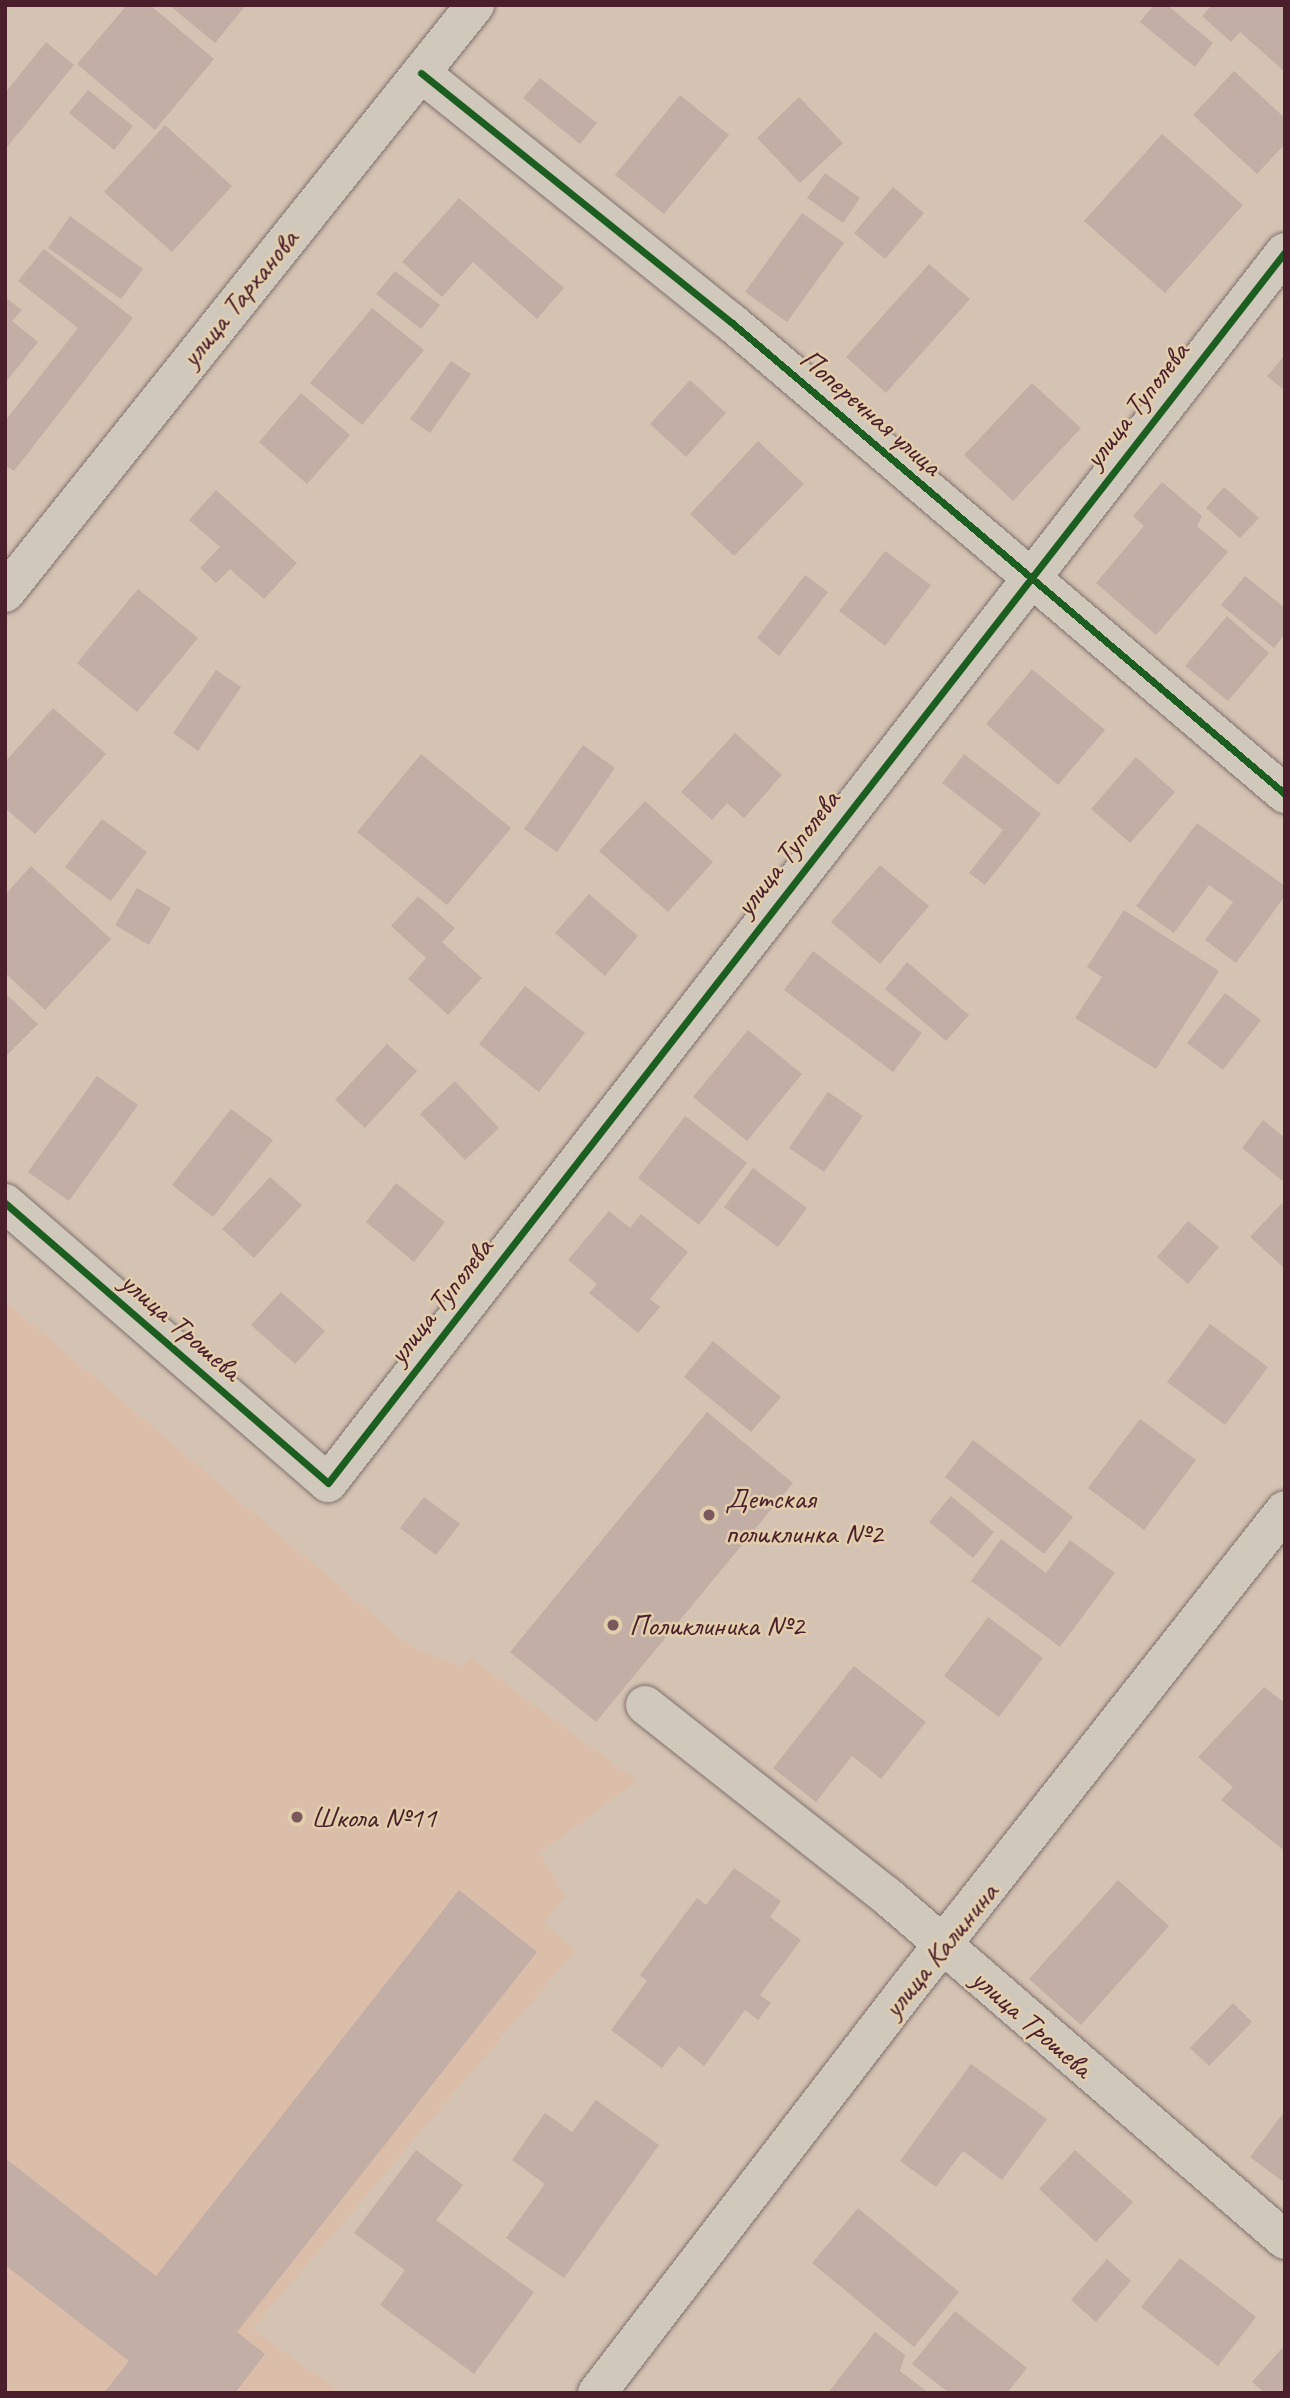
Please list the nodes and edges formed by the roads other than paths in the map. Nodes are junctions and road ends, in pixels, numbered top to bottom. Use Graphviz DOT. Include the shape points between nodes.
graph roads {
  1 [pos="475,5"];
  2 [pos="421,73"];
  3 [pos="1285,252"];
  4 [pos="1029,578"];
  5 [pos="5,593"];
  6 [pos="1285,794"];
  7 [pos="5,1203"];
  8 [pos="328,1483"];
  9 [pos="1285,1510"];
  10 [pos="645,1705"];
  11 [pos="942,1946"];
  12 [pos="1285,2240"];
  13 [pos="597,2393"];
  1 -- 2 [label="street, улица Тарханова"];
  2 -- 4 [label="street, Поперечная улица" via="731,322"];
  2 -- 5 [label="street, улица Тарханова"];
  3 -- 4 [label="street, улица Туполева"];
  4 -- 6 [label="street, Поперечная улица"];
  4 -- 8 [label="street, улица Туполева"];
  7 -- 8 [label="street, улица Трошева"];
  9 -- 11 [label="street, улица Калинина"];
  10 -- 11 [label="street, улица Трошева" via="887,1896"];
  11 -- 12 [label="street, улица Трошева"];
  11 -- 13 [label="street, улица Калинина"];
}
